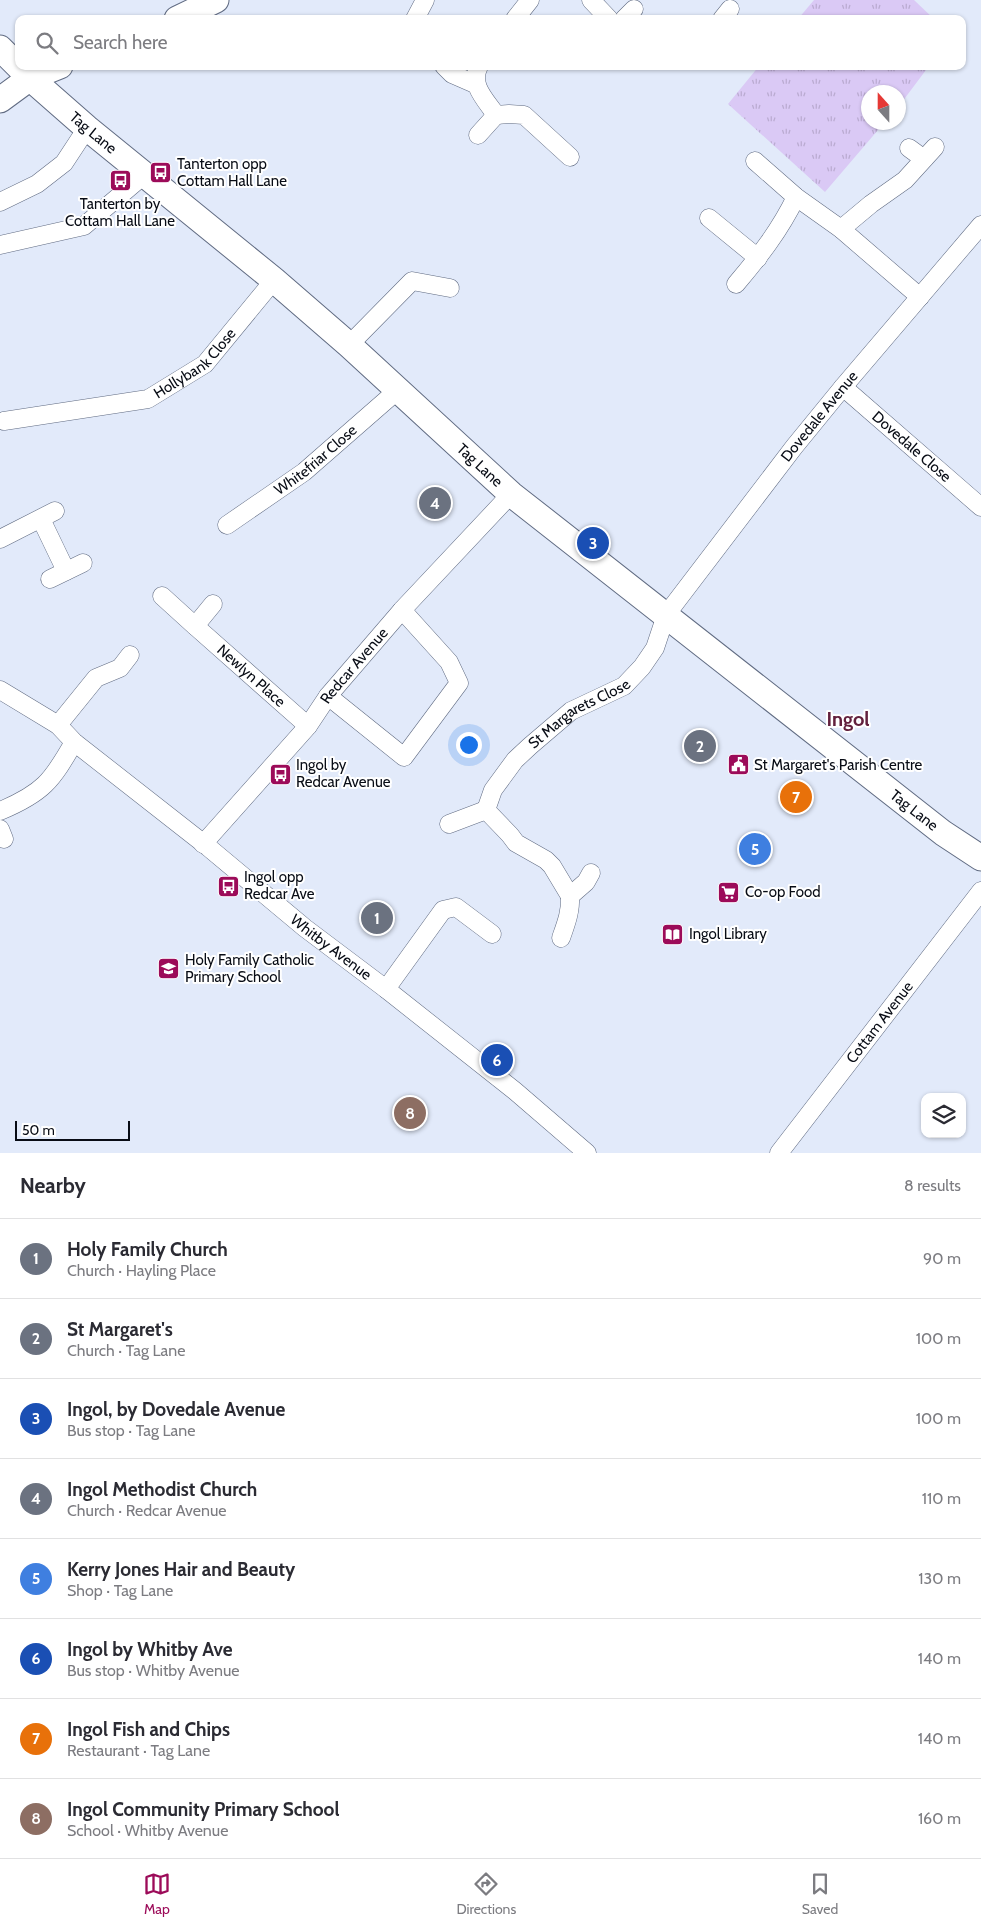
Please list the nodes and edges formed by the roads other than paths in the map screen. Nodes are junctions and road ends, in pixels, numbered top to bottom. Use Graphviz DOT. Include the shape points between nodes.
graph roads {
  1 [pos="216,0"];
  2 [pos="425,0"];
  3 [pos="530,0"];
  4 [pos="591,0"];
  5 [pos="185,15"];
  6 [pos="417,15"];
  7 [pos="518,15"];
  8 [pos="606,15"];
  9 [pos="0,48"];
  10 [pos="15,63"];
  11 [pos="22,70"];
  12 [pos="50,70"];
  13 [pos="448,70"];
  14 [pos="477,75"];
  15 [pos="30,78"];
  16 [pos="0,100"];
  17 [pos="496,115"];
  18 [pos="87,128"];
  19 [pos="478,135"];
  20 [pos="909,148"];
  21 [pos="570,157"];
  22 [pos="755,161"];
  23 [pos="144,174"];
  24 [pos="796,197"];
  25 [pos="0,202"];
  26 [pos="709,218"];
  27 [pos="981,225"];
  28 [pos="841,230"];
  29 [pos="0,245"];
  30 [pos="758,258"];
  31 [pos="274,280"];
  32 [pos="736,284"];
  33 [pos="450,288"];
  34 [pos="920,297"];
  35 [pos="350,344"];
  36 [pos="843,387"];
  37 [pos="399,389"];
  38 [pos="4,421"];
  39 [pos="511,494"];
  40 [pos="981,507"];
  41 [pos="227,525"];
  42 [pos="0,539"];
  43 [pos="83,563"];
  44 [pos="66,571"];
  45 [pos="50,579"];
  46 [pos="162,596"];
  47 [pos="213,604"];
  48 [pos="402,610"];
  49 [pos="666,614"];
  50 [pos="195,626"];
  51 [pos="130,655"];
  52 [pos="0,690"];
  53 [pos="328,696"];
  54 [pos="58,725"];
  55 [pos="308,726"];
  56 [pos="74,742"];
  57 [pos="486,810"];
  58 [pos="0,811"];
  59 [pos="449,824"];
  60 [pos="203,844"];
  61 [pos="981,858"];
  62 [pos="591,873"];
  63 [pos="981,891"];
  64 [pos="570,896"];
  65 [pos="492,934"];
  66 [pos="561,938"];
  67 [pos="386,989"];
  68 [pos="587,1153"];
  69 [pos="779,1153"];
  1 -- 5 [label="main road"];
  2 -- 6 [label="street"];
  3 -- 7 [label="street"];
  4 -- 8 [label="street"];
  9 -- 10 [label="main road, Tag Lane"];
  11 -- 15 [label="main road, Tag Lane"];
  12 -- 15 [label="main road"];
  13 -- 14 [label="street" via="452,74"];
  14 -- 17 [label="street"];
  15 -- 16 [label="main road"];
  15 -- 18 [label="main road, Tag Lane"];
  17 -- 19 [label="street"];
  17 -- 21 [label="street" via="524,115"];
  18 -- 23 [label="main road, Tag Lane"];
  18 -- 25 [label="street" via="64,163 37,184"];
  20 -- 28 [label="street" via="930,153 905,180"];
  22 -- 24 [label="street"];
  23 -- 29 [label="street" via="84,226"];
  23 -- 31 [label="main road, Tag Lane"];
  24 -- 28 [label="street"];
  24 -- 30 [label="street" via="785,221"];
  26 -- 30 [label="street"];
  27 -- 34 [label="street, Dovedale Avenue"];
  28 -- 34 [label="street"];
  30 -- 32 [label="street"];
  31 -- 35 [label="main road, Tag Lane"];
  31 -- 38 [label="street, Hollybank Close" via="205,364 148,399"];
  33 -- 35 [label="street" via="412,281"];
  34 -- 36 [label="street, Dovedale Avenue"];
  35 -- 37 [label="main road, Tag Lane"];
  36 -- 40 [label="street, Dovedale Close"];
  36 -- 49 [label="street, Dovedale Avenue"];
  37 -- 39 [label="main road, Tag Lane"];
  37 -- 41 [label="street, Whitefriar Close" via="304,472"];
  39 -- 48 [label="street, Redcar Avenue"];
  39 -- 49 [label="main road, Tag Lane"];
  42 -- 44 [label="street" via="48,515"];
  43 -- 44 [label="street"];
  44 -- 45 [label="street"];
  46 -- 50 [label="street, Newlyn Place"];
  47 -- 50 [label="street"];
  48 -- 53 [label="street, Redcar Avenue"];
  48 -- 53 [label="street" via="449,662 459,683 404,757"];
  49 -- 57 [label="street, St Margarets Close" via="656,648 630,680 624,686 571,711 530,746 493,790"];
  49 -- 61 [label="main road, Tag Lane" via="943,833"];
  50 -- 55 [label="street, Newlyn Place"];
  51 -- 54 [label="street" via="120,668 96,678"];
  52 -- 54 [label="street, Whitby Avenue"];
  53 -- 55 [label="street, Redcar Avenue"];
  54 -- 56 [label="street, Whitby Avenue"];
  55 -- 60 [label="street, Redcar Avenue"];
  56 -- 58 [label="street" via="48,783"];
  56 -- 60 [label="street, Whitby Avenue"];
  57 -- 59 [label="street"];
  57 -- 64 [label="street" via="516,843 552,866"];
  60 -- 67 [label="street, Whitby Avenue"];
  62 -- 64 [label="street" via="578,891"];
  63 -- 69 [label="street, Cottam Avenue"];
  64 -- 66 [label="street" via="569,917"];
  65 -- 67 [label="street" via="456,907 442,910"];
  67 -- 68 [label="street, Whitby Avenue"];
}
